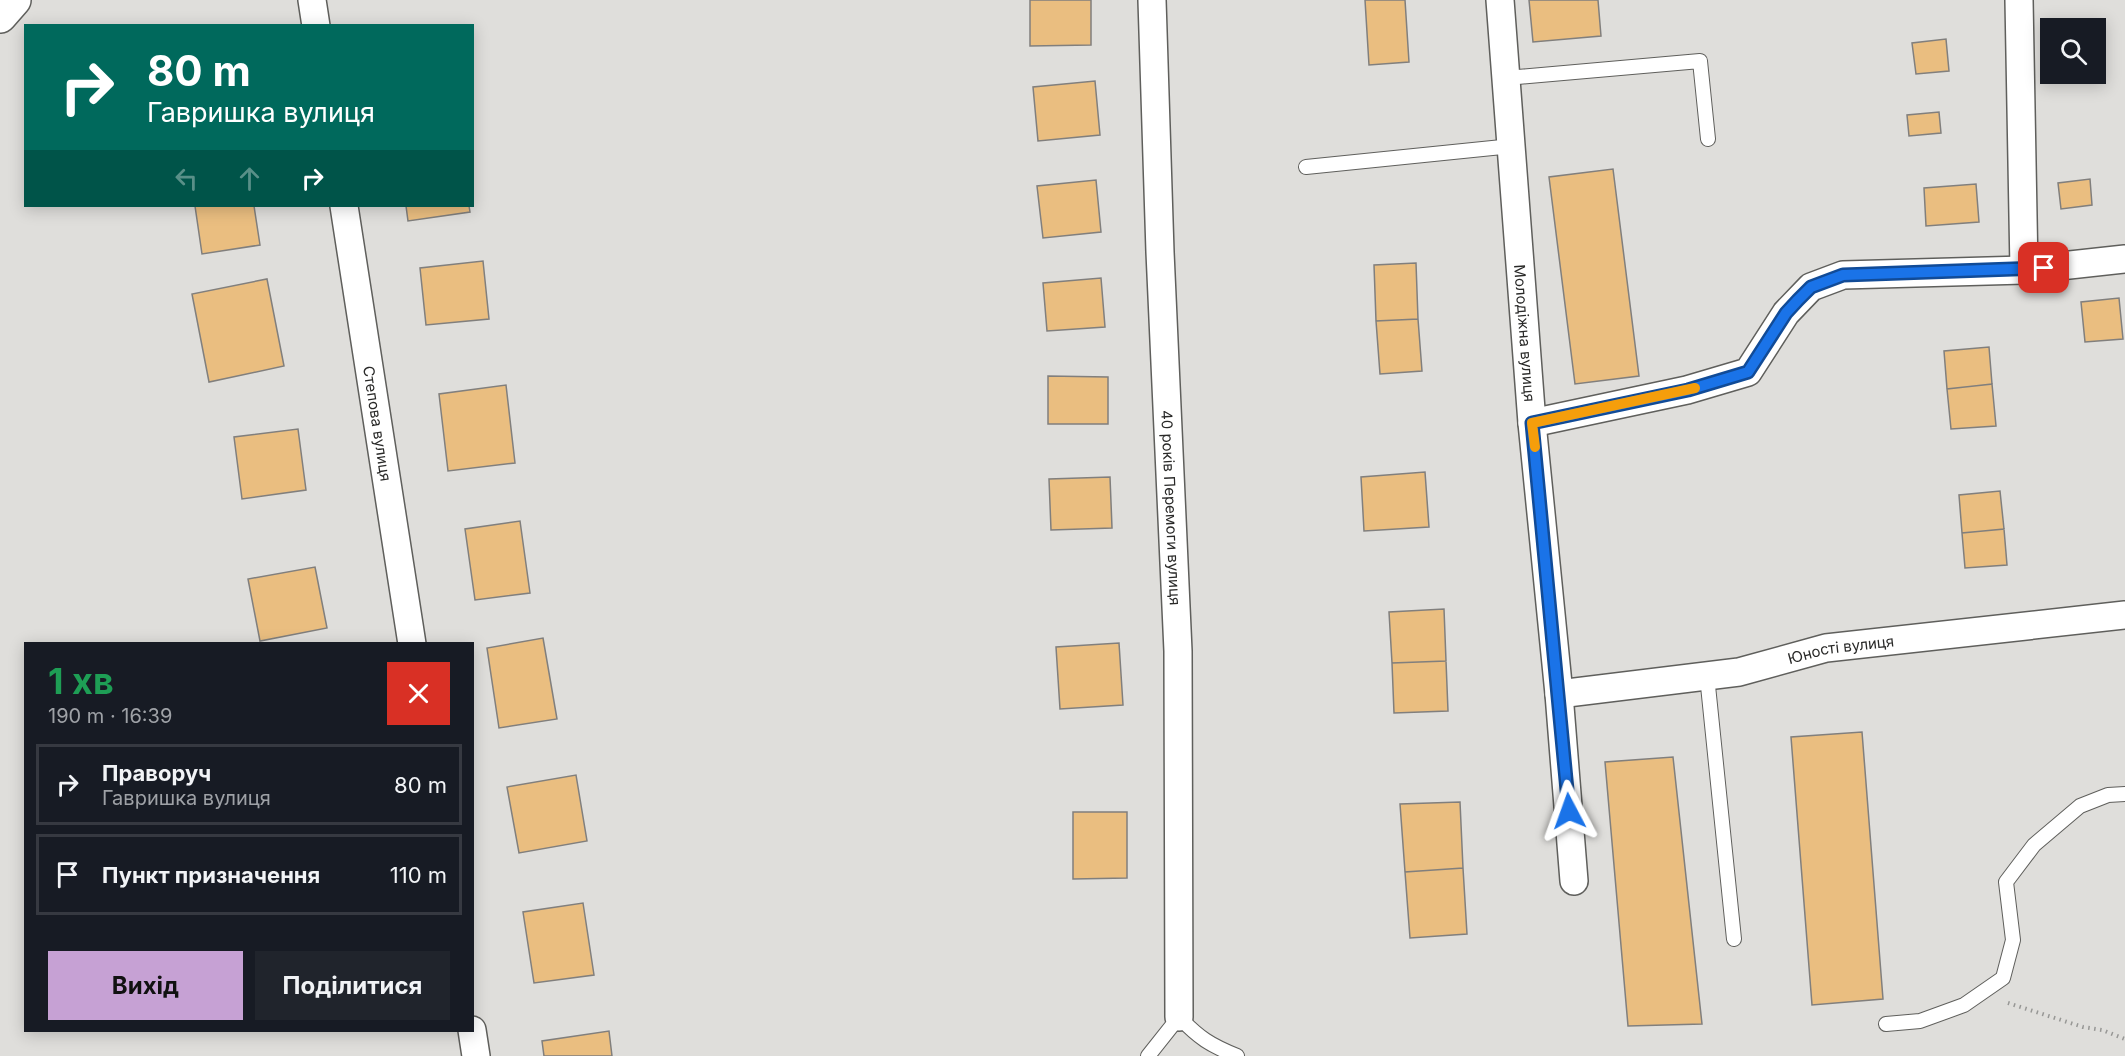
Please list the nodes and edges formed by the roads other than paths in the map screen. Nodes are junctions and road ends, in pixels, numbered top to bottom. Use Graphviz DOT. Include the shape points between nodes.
graph roads {
  1 [pos="14,0"];
  2 [pos="312,0"];
  3 [pos="1152,0"];
  4 [pos="1500,0"];
  5 [pos="2019,0"];
  6 [pos="0,16"];
  7 [pos="316,24"];
  8 [pos="1507,78"];
  9 [pos="1708,139"];
  10 [pos="1512,146"];
  11 [pos="1306,166"];
  12 [pos="344,207"];
  13 [pos="2125,259"];
  14 [pos="2024,270"];
  15 [pos="1532,423"];
  16 [pos="2125,615"];
  17 [pos="412,642"];
  18 [pos="1707,676"];
  19 [pos="1559,694"];
  20 [pos="2125,794"];
  21 [pos="1574,880"];
  22 [pos="1734,939"];
  23 [pos="1179,1017"];
  24 [pos="1886,1024"];
  25 [pos="472,1032"];
  26 [pos="476,1056"];
  27 [pos="1148,1056"];
  28 [pos="1237,1056"];
  1 -- 6 [label="street"];
  2 -- 7 [label="street"];
  3 -- 23 [label="street, 40 років Перемоги вулиця" via="1178,651"];
  4 -- 8 [label="street, Молодіжна вулиця"];
  5 -- 14 [label="street"];
  8 -- 9 [label="lane" via="1700,61"];
  8 -- 10 [label="street, Молодіжна вулиця"];
  10 -- 11 [label="lane"];
  10 -- 15 [label="street, Молодіжна вулиця"];
  12 -- 17 [label="street, Степова вулиця"];
  13 -- 14 [label="street"];
  14 -- 15 [label="street" via="1843,275 1811,287 1802,296 1786,313 1748,372 1688,390"];
  15 -- 19 [label="street, Молодіжна вулиця"];
  16 -- 18 [label="street, Юності вулиця" via="1826,648 1739,672"];
  18 -- 19 [label="street, Юності вулиця"];
  18 -- 22 [label="lane"];
  19 -- 21 [label="street, Молодіжна вулиця"];
  20 -- 24 [label="lane" via="2108,795 2080,806 2034,845 2006,882 2013,940 2003,978 1964,1005 1920,1021"];
  23 -- 27 [label="lane"];
  23 -- 28 [label="lane" via="1211,1046"];
  25 -- 26 [label="street"];
}
